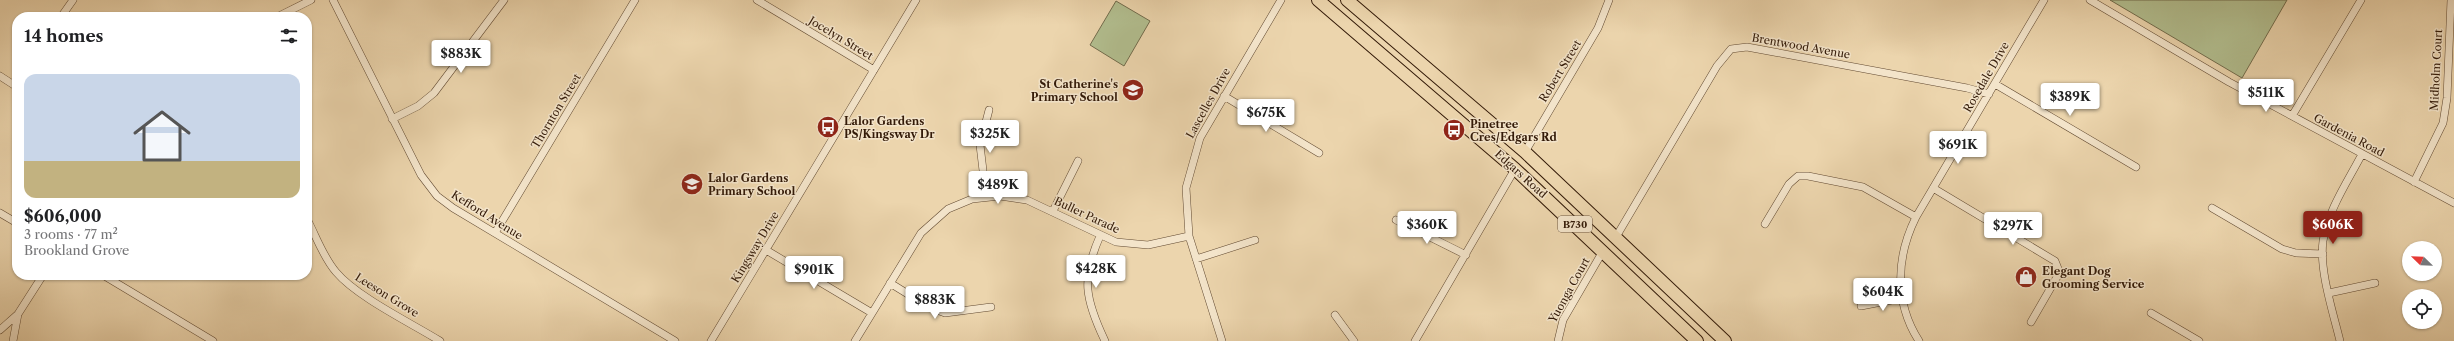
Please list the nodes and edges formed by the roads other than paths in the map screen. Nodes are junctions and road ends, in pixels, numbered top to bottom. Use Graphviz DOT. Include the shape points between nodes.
graph roads {
  1 [pos="73,0"];
  2 [pos="311,0"];
  3 [pos="333,0"];
  4 [pos="504,0"];
  5 [pos="635,0"];
  6 [pos="757,0"];
  7 [pos="916,0"];
  8 [pos="1280,0"];
  9 [pos="1318,0"];
  10 [pos="1347,0"];
  11 [pos="1610,0"];
  12 [pos="2044,0"];
  13 [pos="2090,0"];
  14 [pos="2361,0"];
  15 [pos="2451,0"];
  16 [pos="65,12"];
  17 [pos="287,12"];
  18 [pos="1413,56"];
  19 [pos="874,70"];
  20 [pos="1401,71"];
  21 [pos="0,76"];
  22 [pos="12,84"];
  23 [pos="1995,84"];
  24 [pos="1989,94"];
  25 [pos="1224,96"];
  26 [pos="989,110"];
  27 [pos="2292,116"];
  28 [pos="392,119"];
  29 [pos="1525,152"];
  30 [pos="1319,153"];
  31 [pos="2362,154"];
  32 [pos="1078,161"];
  33 [pos="2136,167"];
  34 [pos="1516,169"];
  35 [pos="2414,182"];
  36 [pos="1933,188"];
  37 [pos="986,196"];
  38 [pos="2454,203"];
  39 [pos="2212,208"];
  40 [pos="1053,211"];
  41 [pos="0,213"];
  42 [pos="1916,217"];
  43 [pos="12,220"];
  44 [pos="1396,220"];
  45 [pos="1765,224"];
  46 [pos="312,229"];
  47 [pos="495,233"];
  48 [pos="1100,236"];
  49 [pos="1190,236"];
  50 [pos="1616,237"];
  51 [pos="1255,240"];
  52 [pos="766,250"];
  53 [pos="1603,251"];
  54 [pos="2323,254"];
  55 [pos="1466,255"];
  56 [pos="1196,259"];
  57 [pos="39,280"];
  58 [pos="111,280"];
  59 [pos="890,283"];
  60 [pos="2375,283"];
  61 [pos="2329,293"];
  62 [pos="1902,298"];
  63 [pos="1685,302"];
  64 [pos="1861,306"];
  65 [pos="991,307"];
  66 [pos="872,313"];
  67 [pos="2151,313"];
  68 [pos="18,314"];
  69 [pos="1335,315"];
  70 [pos="1672,317"];
  71 [pos="2031,322"];
  72 [pos="0,331"];
  73 [pos="13,341"];
  74 [pos="213,341"];
  75 [pos="440,341"];
  76 [pos="675,341"];
  77 [pos="711,341"];
  78 [pos="856,341"];
  79 [pos="1105,341"];
  80 [pos="1222,341"];
  81 [pos="1354,341"];
  82 [pos="1415,341"];
  83 [pos="1558,341"];
  84 [pos="1697,341"];
  85 [pos="1725,341"];
  86 [pos="1919,341"];
  87 [pos="2199,341"];
  88 [pos="2340,341"];
  1 -- 16 [label="street"];
  2 -- 17 [label="street"];
  3 -- 28 [label="street, Kefford Avenue"];
  4 -- 28 [label="street" via="434,93 418,106"];
  5 -- 47 [label="street, Thornton Street"];
  6 -- 19 [label="street, Jocelyn Street"];
  7 -- 19 [label="street, Kingsway Drive"];
  8 -- 25 [label="street, Lascelles Drive"];
  9 -- 20 [label="main road, Edgars Road / B730"];
  10 -- 18 [label="main road, Edgars Road / B730"];
  11 -- 29 [label="street, Robert Street" via="1598,28"];
  12 -- 23 [label="street, Rosedale Drive"];
  13 -- 27 [label="street, Gardenia Road"];
  14 -- 27 [label="street"];
  15 -- 35 [label="street, Midholm Court" via="2447,98 2443,123"];
  18 -- 20 [label="main road"];
  18 -- 29 [label="main road, Edgars Road / B730"];
  19 -- 52 [label="street, Kingsway Drive"];
  20 -- 34 [label="main road, Edgars Road / B730"];
  21 -- 22 [label="street"];
  23 -- 24 [label="street, Rosedale Drive"];
  23 -- 33 [label="street"];
  24 -- 36 [label="street, Rosedale Drive"];
  24 -- 50 [label="street, Brentwood Avenue" via="1959,86 1747,47 1731,49 1717,66"];
  25 -- 30 [label="street"];
  25 -- 49 [label="street, Lascelles Drive" via="1200,138 1189,172 1186,202"];
  26 -- 37 [label="street" via="980,145"];
  27 -- 31 [label="street, Gardenia Road"];
  28 -- 47 [label="street, Kefford Avenue" via="430,188 445,202"];
  29 -- 50 [label="main road, Edgars Road / B730"];
  31 -- 35 [label="street, Gardenia Road"];
  31 -- 54 [label="street" via="2329,219"];
  32 -- 40 [label="street"];
  34 -- 53 [label="main road, Edgars Road / B730"];
  34 -- 55 [label="street"];
  35 -- 38 [label="street, Gardenia Road"];
  36 -- 42 [label="street, Rosedale Drive"];
  36 -- 71 [label="street" via="2055,261 2059,271 2057,277"];
  37 -- 40 [label="street, Buller Parade" via="1017,198"];
  37 -- 59 [label="street, Buller Parade" via="960,203 928,224"];
  39 -- 54 [label="street" via="2282,249 2296,253"];
  40 -- 48 [label="street, Buller Parade"];
  41 -- 43 [label="street"];
  42 -- 45 [label="street" via="1863,187 1798,176 1789,184"];
  42 -- 62 [label="street, Rosedale Drive" via="1903,252 1900,282"];
  44 -- 55 [label="street"];
  46 -- 75 [label="street, Leeson Grove" via="330,263 342,279 357,291"];
  47 -- 76 [label="street, Kefford Avenue"];
  48 -- 49 [label="street, Buller Parade" via="1116,242 1148,245"];
  48 -- 79 [label="street" via="1089,265 1087,290 1093,316"];
  49 -- 56 [label="street, Lascelles Drive"];
  50 -- 63 [label="main road, Edgars Road / B730"];
  51 -- 56 [label="street"];
  52 -- 66 [label="street"];
  52 -- 77 [label="street, Kingsway Drive"];
  53 -- 70 [label="main road, Edgars Road / B730"];
  53 -- 83 [label="street, Yuonga Court" via="1563,320"];
  54 -- 61 [label="street"];
  55 -- 82 [label="street"];
  56 -- 80 [label="street, Lascelles Drive"];
  57 -- 68 [label="street"];
  58 -- 74 [label="street"];
  59 -- 65 [label="street" via="929,307 945,313"];
  59 -- 66 [label="street, Buller Parade"];
  60 -- 61 [label="street"];
  61 -- 88 [label="street"];
  62 -- 64 [label="street"];
  62 -- 86 [label="street, Rosedale Drive" via="1907,317"];
  63 -- 70 [label="main road"];
  63 -- 85 [label="main road, Edgars Road / B730"];
  66 -- 78 [label="street, Buller Parade"];
  67 -- 87 [label="street"];
  68 -- 72 [label="street"];
  68 -- 73 [label="street"];
  69 -- 81 [label="street"];
  70 -- 84 [label="main road, Edgars Road / B730"];
  72 -- 73 [label="street"];
}
